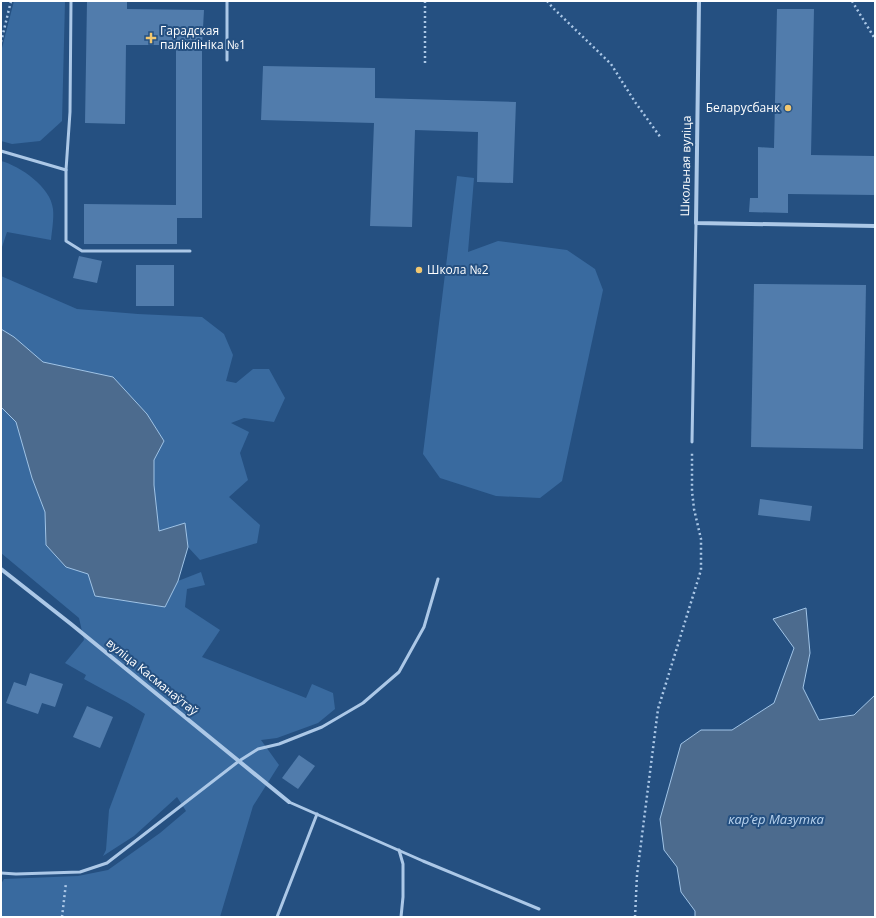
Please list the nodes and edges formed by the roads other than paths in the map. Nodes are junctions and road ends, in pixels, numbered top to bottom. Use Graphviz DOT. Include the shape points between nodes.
graph roads {
  1 [pos="71,1"];
  2 [pos="227,1"];
  3 [pos="699,1"];
  4 [pos="227,60"];
  5 [pos="1,151"];
  6 [pos="66,170"];
  7 [pos="696,223"];
  8 [pos="875,226"];
  9 [pos="190,251"];
  10 [pos="692,442"];
  11 [pos="1,569"];
  12 [pos="438,579"];
  13 [pos="239,761"];
  14 [pos="289,802"];
  15 [pos="316,814"];
  16 [pos="399,850"];
  17 [pos="1,874"];
  18 [pos="539,908"];
  19 [pos="277,917"];
  20 [pos="401,917"];
  1 -- 6 [label="lane" via="70,112"];
  2 -- 4 [label="lane"];
  3 -- 7 [label="street, Школьная вуліца"];
  5 -- 6 [label="lane"];
  6 -- 9 [label="lane" via="66,241 82,251"];
  7 -- 8 [label="street, Школьная вуліца"];
  7 -- 10 [label="lane"];
  11 -- 13 [label="street, вуліца Касманаўтаў"];
  12 -- 13 [label="lane" via="424,628 399,672 362,703 322,727 279,744 258,748"];
  13 -- 14 [label="street, вуліца Касманаўтаў"];
  13 -- 17 [label="lane" via="107,863 80,872"];
  14 -- 15 [label="lane"];
  15 -- 16 [label="lane"];
  15 -- 19 [label="lane"];
  16 -- 18 [label="lane"];
  16 -- 20 [label="lane" via="403,864"];
}
